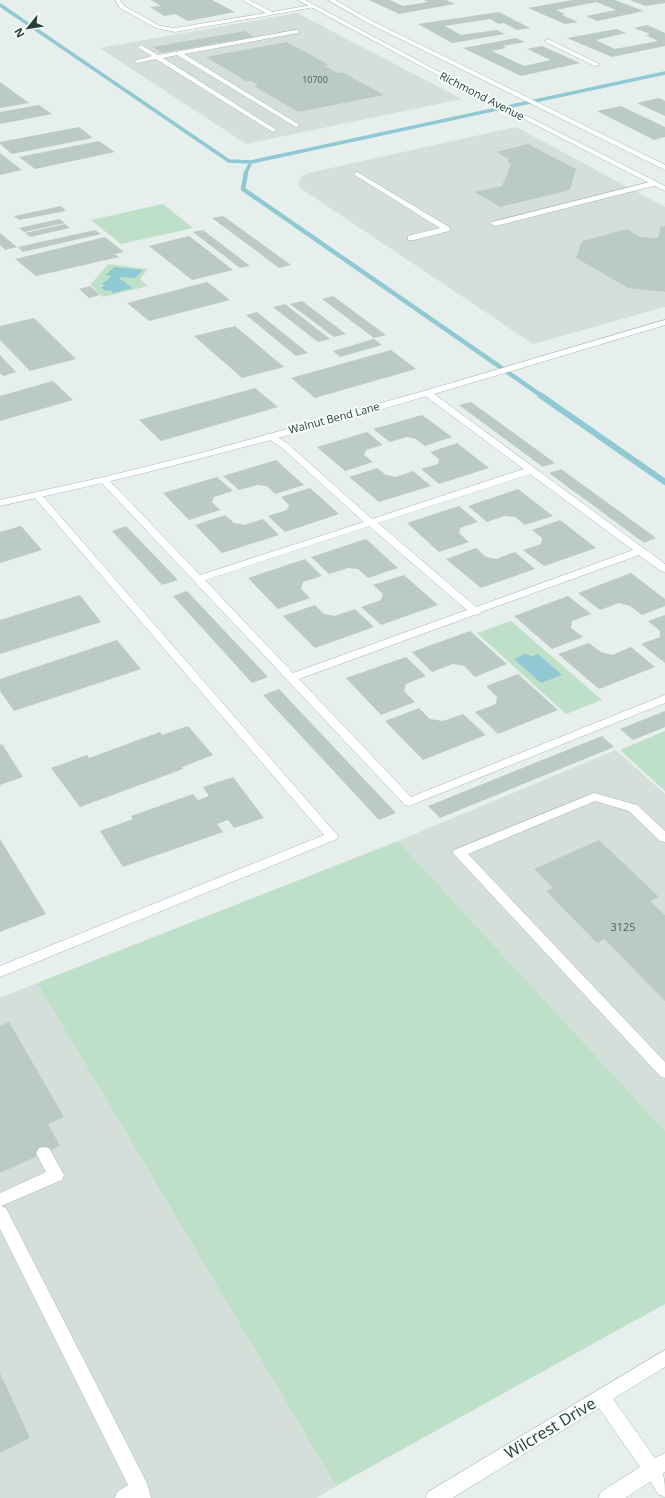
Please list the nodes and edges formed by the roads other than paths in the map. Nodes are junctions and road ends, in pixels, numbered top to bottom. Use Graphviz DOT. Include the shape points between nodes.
graph roads {
  1 [pos="119,0"];
  2 [pos="245,0"];
  3 [pos="301,0"];
  4 [pos="331,0"];
  5 [pos="312,7"];
  6 [pos="272,14"];
  7 [pos="372,23"];
  8 [pos="344,24"];
  9 [pos="296,32"];
  10 [pos="548,41"];
  11 [pos="141,47"];
  12 [pos="179,54"];
  13 [pos="158,58"];
  14 [pos="137,61"];
  15 [pos="456,64"];
  16 [pos="597,65"];
  17 [pos="430,69"];
  18 [pos="296,125"];
  19 [pos="273,130"];
  20 [pos="665,168"];
  21 [pos="357,174"];
  22 [pos="654,184"];
  23 [pos="665,189"];
  24 [pos="495,224"];
  25 [pos="411,238"];
  26 [pos="665,322"];
  27 [pos="427,393"];
  28 [pos="270,436"];
  29 [pos="532,470"];
  30 [pos="104,480"];
  31 [pos="38,496"];
  32 [pos="0,503"];
  33 [pos="370,522"];
  34 [pos="640,552"];
  35 [pos="665,569"];
  36 [pos="197,579"];
  37 [pos="476,612"];
  38 [pos="290,678"];
  39 [pos="665,699"];
  40 [pos="665,838"];
  41 [pos="0,972"];
  42 [pos="665,1072"];
  43 [pos="44,1153"];
  44 [pos="0,1200"];
  45 [pos="0,1213"];
  46 [pos="665,1358"];
  47 [pos="601,1397"];
  48 [pos="659,1466"];
  49 [pos="665,1488"];
  50 [pos="135,1495"];
  51 [pos="435,1498"];
  52 [pos="608,1498"];
  1 -- 6 [label="main road" via="117,1 122,7 165,29 192,28"];
  2 -- 6 [label="main road"];
  3 -- 5 [label="main road, Richmond Avenue"];
  4 -- 7 [label="main road, Richmond Avenue"];
  5 -- 6 [label="main road"];
  5 -- 8 [label="main road, Richmond Avenue"];
  7 -- 8 [label="main road"];
  7 -- 15 [label="main road, Richmond Avenue"];
  8 -- 17 [label="main road, Richmond Avenue"];
  9 -- 12 [label="main road"];
  10 -- 16 [label="main road"];
  11 -- 13 [label="main road"];
  12 -- 13 [label="main road"];
  12 -- 18 [label="main road"];
  13 -- 14 [label="main road"];
  13 -- 19 [label="main road"];
  15 -- 17 [label="main road"];
  15 -- 20 [label="main road, Richmond Avenue"];
  17 -- 22 [label="main road, Richmond Avenue"];
  21 -- 25 [label="main road" via="446,229"];
  22 -- 23 [label="main road, Richmond Avenue"];
  22 -- 24 [label="main road"];
  26 -- 27 [label="main road, Walnut Bend Lane"];
  27 -- 28 [label="main road, Walnut Bend Lane"];
  27 -- 29 [label="main road"];
  28 -- 30 [label="main road, Walnut Bend Lane"];
  28 -- 33 [label="main road" via="302,460"];
  29 -- 33 [label="main road"];
  29 -- 34 [label="main road"];
  30 -- 31 [label="main road, Walnut Bend Lane"];
  30 -- 36 [label="main road"];
  31 -- 32 [label="main road, Walnut Bend Lane"];
  31 -- 41 [label="main road" via="332,836"];
  33 -- 36 [label="main road"];
  33 -- 37 [label="main road"];
  34 -- 35 [label="main road"];
  34 -- 37 [label="main road"];
  36 -- 38 [label="main road"];
  37 -- 38 [label="main road"];
  38 -- 39 [label="main road" via="409,802"];
  40 -- 42 [label="main road" via="633,808 594,797 459,853"];
  43 -- 44 [label="main road" via="56,1175"];
  45 -- 50 [label="main road"];
  46 -- 47 [label="main road, Wilcrest Drive"];
  47 -- 48 [label="main road"];
  47 -- 51 [label="main road, Wilcrest Drive"];
  48 -- 49 [label="main road"];
  48 -- 52 [label="main road"];
}
